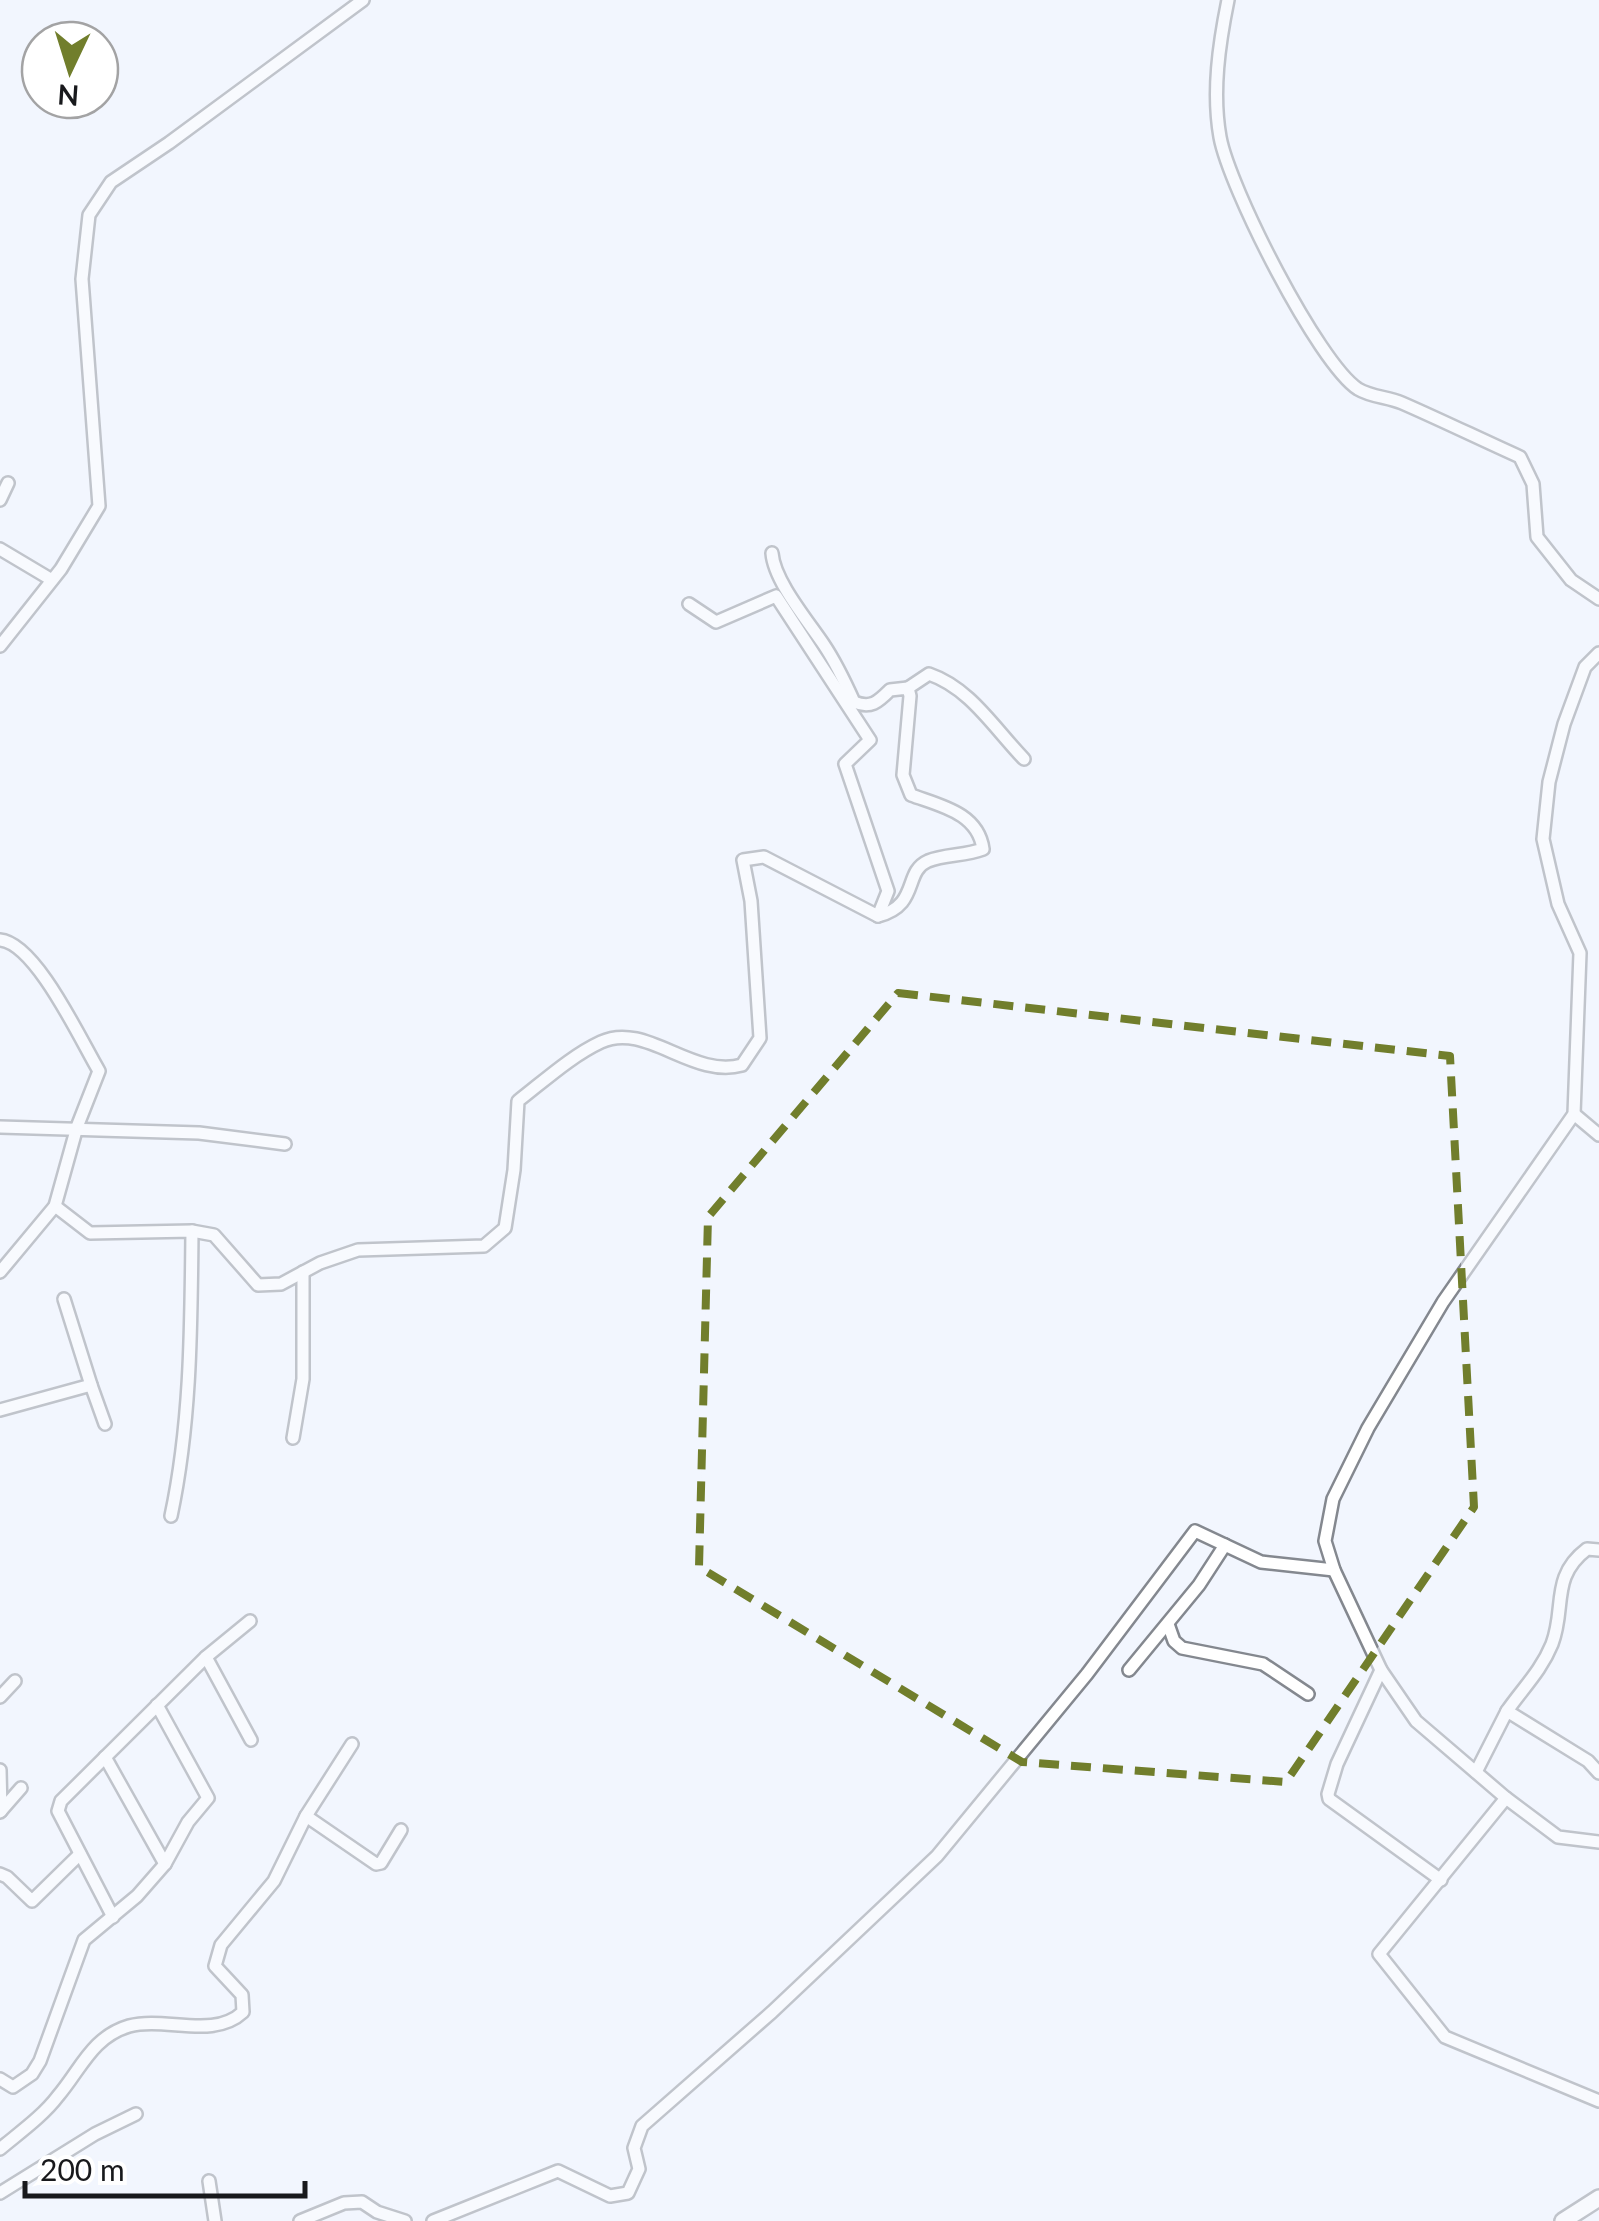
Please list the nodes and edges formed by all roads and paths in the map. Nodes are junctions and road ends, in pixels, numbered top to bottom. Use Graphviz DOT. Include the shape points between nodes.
graph roads {
  1 [pos="363,0"];
  2 [pos="1228,0"];
  3 [pos="8,482"];
  4 [pos="0,500"];
  5 [pos="0,548"];
  6 [pos="772,553"];
  7 [pos="52,580"];
  8 [pos="1599,599"];
  9 [pos="689,604"];
  10 [pos="0,646"];
  11 [pos="1599,653"];
  12 [pos="908,688"];
  13 [pos="1024,759"];
  14 [pos="878,916"];
  15 [pos="0,940"];
  16 [pos="1574,1114"];
  17 [pos="0,1127"];
  18 [pos="77,1127"];
  19 [pos="1599,1135"];
  20 [pos="286,1144"];
  21 [pos="55,1206"];
  22 [pos="192,1231"];
  23 [pos="0,1272"];
  24 [pos="302,1272"];
  25 [pos="64,1299"];
  26 [pos="92,1385"];
  27 [pos="0,1410"];
  28 [pos="105,1424"];
  29 [pos="293,1438"];
  30 [pos="170,1516"];
  31 [pos="1224,1545"];
  32 [pos="1599,1550"];
  33 [pos="1334,1570"];
  34 [pos="250,1621"];
  35 [pos="1168,1624"];
  36 [pos="1152,1642"];
  37 [pos="1182,1648"];
  38 [pos="206,1657"];
  39 [pos="1129,1670"];
  40 [pos="1381,1670"];
  41 [pos="16,1681"];
  42 [pos="1308,1694"];
  43 [pos="0,1697"];
  44 [pos="157,1705"];
  45 [pos="1507,1711"];
  46 [pos="251,1740"];
  47 [pos="352,1744"];
  48 [pos="105,1756"];
  49 [pos="0,1770"];
  50 [pos="1476,1772"];
  51 [pos="1599,1773"];
  52 [pos="21,1788"];
  53 [pos="1506,1798"];
  54 [pos="0,1811"];
  55 [pos="306,1816"];
  56 [pos="401,1830"];
  57 [pos="1599,1842"];
  58 [pos="80,1854"];
  59 [pos="165,1864"];
  60 [pos="0,1874"];
  61 [pos="1441,1880"];
  62 [pos="113,1916"];
  63 [pos="0,2079"];
  64 [pos="1599,2101"];
  65 [pos="136,2114"];
  66 [pos="0,2149"];
  67 [pos="209,2181"];
  68 [pos="0,2193"];
  69 [pos="1599,2198"];
  70 [pos="216,2221"];
  71 [pos="300,2221"];
  72 [pos="406,2221"];
  73 [pos="433,2221"];
  74 [pos="1563,2221"];
  1 -- 7 [label="street" via="111,182 89,215 82,279 99,506"];
  2 -- 8 [label="street" via="1218,54 1220,136 1240,198 1288,291 1341,376 1361,392 1399,402 1520,457 1533,484 1537,537 1571,580"];
  3 -- 4 [label="street"];
  5 -- 7 [label="street"];
  6 -- 12 [label="street" via="854,702 877,704 890,690"];
  7 -- 10 [label="street"];
  9 -- 14 [label="street" via="716,622 776,596 870,740 846,764 888,891"];
  11 -- 16 [label="street" via="1586,667 1564,724 1542,839 1558,904 1580,953"];
  12 -- 13 [label="street" via="929,674 946,680"];
  12 -- 14 [label="street" via="902,775 910,795 959,812 980,834 983,849 927,861 896,912"];
  14 -- 24 [label="street" via="764,857 743,860 760,1038 742,1065 726,1070 638,1036 604,1040 518,1101 505,1228 484,1246 358,1250"];
  15 -- 18 [label="street" via="28,956 99,1071"];
  16 -- 19 [label="street"];
  16 -- 33 [label="street" via="1443,1302 1368,1428 1332,1499 1325,1540"];
  17 -- 18 [label="street"];
  18 -- 20 [label="street"];
  18 -- 21 [label="street"];
  21 -- 22 [label="street" via="90,1234"];
  21 -- 23 [label="street"];
  22 -- 24 [label="street" via="214,1235 258,1286 281,1284"];
  22 -- 30 [label="street" via="185,1437"];
  24 -- 29 [label="street" via="303,1379"];
  25 -- 26 [label="street"];
  26 -- 27 [label="street"];
  26 -- 28 [label="street"];
  31 -- 33 [label="street" via="1261,1562"];
  31 -- 35 [label="street"];
  31 -- 73 [label="street" via="1195,1531 937,1856 642,2126 634,2148 640,2169 628,2193 610,2196 558,2170"];
  32 -- 45 [label="street" via="1587,1549 1574,1560 1559,1589 1553,1641 1540,1670"];
  33 -- 40 [label="street"];
  34 -- 38 [label="street"];
  35 -- 36 [label="street"];
  35 -- 37 [label="street"];
  36 -- 37 [label="street"];
  36 -- 39 [label="street"];
  37 -- 42 [label="street" via="1262,1664"];
  38 -- 44 [label="street"];
  38 -- 46 [label="street"];
  40 -- 50 [label="street" via="1416,1721"];
  40 -- 61 [label="street" via="1328,1794"];
  41 -- 43 [label="street"];
  44 -- 48 [label="street"];
  44 -- 59 [label="street" via="208,1798"];
  45 -- 50 [label="street"];
  45 -- 51 [label="street"];
  47 -- 55 [label="street"];
  48 -- 58 [label="street" via="58,1811"];
  48 -- 59 [label="street"];
  49 -- 54 [label="street"];
  50 -- 53 [label="street"];
  52 -- 54 [label="street"];
  53 -- 57 [label="street" via="1558,1837"];
  53 -- 61 [label="street"];
  55 -- 56 [label="street" via="376,1864"];
  55 -- 66 [label="street" via="274,1881 216,1955 215,1966 242,1995 244,2012 199,2026 135,2024 115,2031 99,2040 57,2098"];
  58 -- 60 [label="street" via="32,1901"];
  58 -- 62 [label="street"];
  59 -- 62 [label="street"];
  61 -- 64 [label="street" via="1379,1954 1445,2037"];
  62 -- 63 [label="street" via="84,1940 32,2074 13,2087"];
  65 -- 68 [label="street"];
  67 -- 70 [label="street"];
  69 -- 74 [label="street"];
  71 -- 72 [label="street" via="362,2202"];
}
